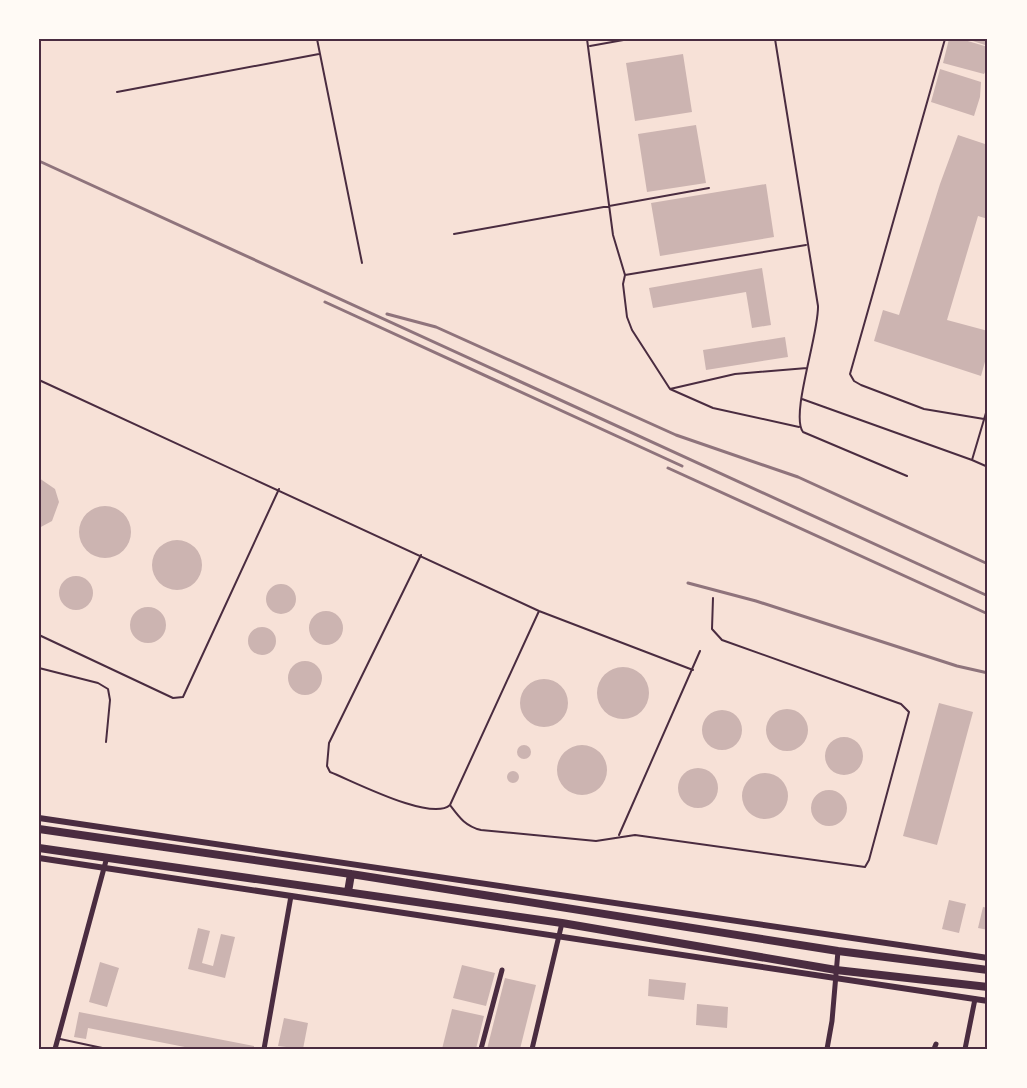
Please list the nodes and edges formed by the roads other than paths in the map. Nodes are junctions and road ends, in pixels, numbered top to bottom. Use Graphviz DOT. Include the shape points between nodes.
graph roads {
  1 [pos="317,39"];
  2 [pos="587,39"];
  3 [pos="628,39"];
  4 [pos="775,39"];
  5 [pos="945,39"];
  6 [pos="589,46"];
  7 [pos="319,54"];
  8 [pos="117,92"];
  9 [pos="988,117"];
  10 [pos="987,121"];
  11 [pos="708,188"];
  12 [pos="610,208"];
  13 [pos="454,234"];
  14 [pos="806,245"];
  15 [pos="362,263"];
  16 [pos="625,275"];
  17 [pos="807,368"];
  18 [pos="39,380"];
  19 [pos="670,389"];
  20 [pos="802,399"];
  21 [pos="988,406"];
  22 [pos="984,419"];
  23 [pos="799,427"];
  24 [pos="972,460"];
  25 [pos="988,467"];
  26 [pos="907,476"];
  27 [pos="279,489"];
  28 [pos="421,555"];
  29 [pos="713,598"];
  30 [pos="539,611"];
  31 [pos="39,635"];
  32 [pos="700,651"];
  33 [pos="39,668"];
  34 [pos="693,670"];
  35 [pos="106,742"];
  36 [pos="450,805"];
  37 [pos="39,818"];
  38 [pos="39,829"];
  39 [pos="619,837"];
  40 [pos="39,848"];
  41 [pos="107,857"];
  42 [pos="39,858"];
  43 [pos="104,868"];
  44 [pos="351,874"];
  45 [pos="348,892"];
  46 [pos="291,896"];
  47 [pos="562,923"];
  48 [pos="560,938"];
  49 [pos="838,951"];
  50 [pos="988,958"];
  51 [pos="502,970"];
  52 [pos="836,970"];
  53 [pos="988,970"];
  54 [pos="837,980"];
  55 [pos="988,987"];
  56 [pos="975,999"];
  57 [pos="988,1001"];
  58 [pos="58,1038"];
  59 [pos="55,1049"];
  60 [pos="107,1049"];
  61 [pos="264,1049"];
  62 [pos="481,1049"];
  63 [pos="532,1049"];
  64 [pos="827,1049"];
  65 [pos="965,1049"];
  1 -- 7 [label="lane"];
  2 -- 6 [label="lane"];
  3 -- 6 [label="lane"];
  4 -- 14 [label="lane"];
  5 -- 22 [label="lane" via="850,374 861,385 924,409"];
  6 -- 12 [label="lane"];
  7 -- 8 [label="lane"];
  7 -- 15 [label="lane"];
  9 -- 10 [label="lane"];
  11 -- 12 [label="lane"];
  12 -- 13 [label="lane"];
  12 -- 16 [label="lane"];
  14 -- 16 [label="lane"];
  14 -- 17 [label="lane" via="819,321"];
  16 -- 19 [label="lane" via="627,317"];
  17 -- 19 [label="lane" via="735,374"];
  17 -- 20 [label="lane"];
  18 -- 27 [label="lane"];
  19 -- 23 [label="lane" via="713,408"];
  20 -- 23 [label="lane"];
  20 -- 24 [label="lane"];
  21 -- 22 [label="lane"];
  22 -- 24 [label="lane"];
  23 -- 26 [label="lane"];
  24 -- 25 [label="lane"];
  27 -- 28 [label="lane"];
  27 -- 31 [label="lane" via="183,697 173,698"];
  28 -- 30 [label="lane"];
  28 -- 36 [label="lane" via="330,744 327,766 330,772 419,808 435,811"];
  29 -- 39 [label="lane" via="712,629 722,640 901,704 909,712 868,864 861,868 635,835"];
  30 -- 34 [label="lane"];
  30 -- 36 [label="lane"];
  32 -- 34 [label="lane"];
  33 -- 35 [label="lane" via="108,689"];
  34 -- 39 [label="lane"];
  36 -- 39 [label="lane" via="470,827 481,830 596,841"];
  37 -- 50 [label="street"];
  38 -- 44 [label="highway"];
  40 -- 41 [label="highway"];
  41 -- 43 [label="street"];
  41 -- 45 [label="highway"];
  42 -- 43 [label="street"];
  43 -- 46 [label="street"];
  43 -- 58 [label="street"];
  44 -- 45 [label="highway"];
  44 -- 49 [label="highway"];
  45 -- 47 [label="highway"];
  46 -- 48 [label="street"];
  46 -- 61 [label="street"];
  47 -- 48 [label="street"];
  47 -- 52 [label="highway"];
  48 -- 54 [label="street"];
  48 -- 63 [label="street"];
  49 -- 52 [label="street"];
  49 -- 53 [label="highway"];
  51 -- 62 [label="street"];
  52 -- 54 [label="street"];
  52 -- 55 [label="highway"];
  54 -- 56 [label="street"];
  54 -- 64 [label="street"];
  56 -- 57 [label="street"];
  56 -- 65 [label="street"];
  58 -- 59 [label="street"];
  58 -- 60 [label="lane"];
}
